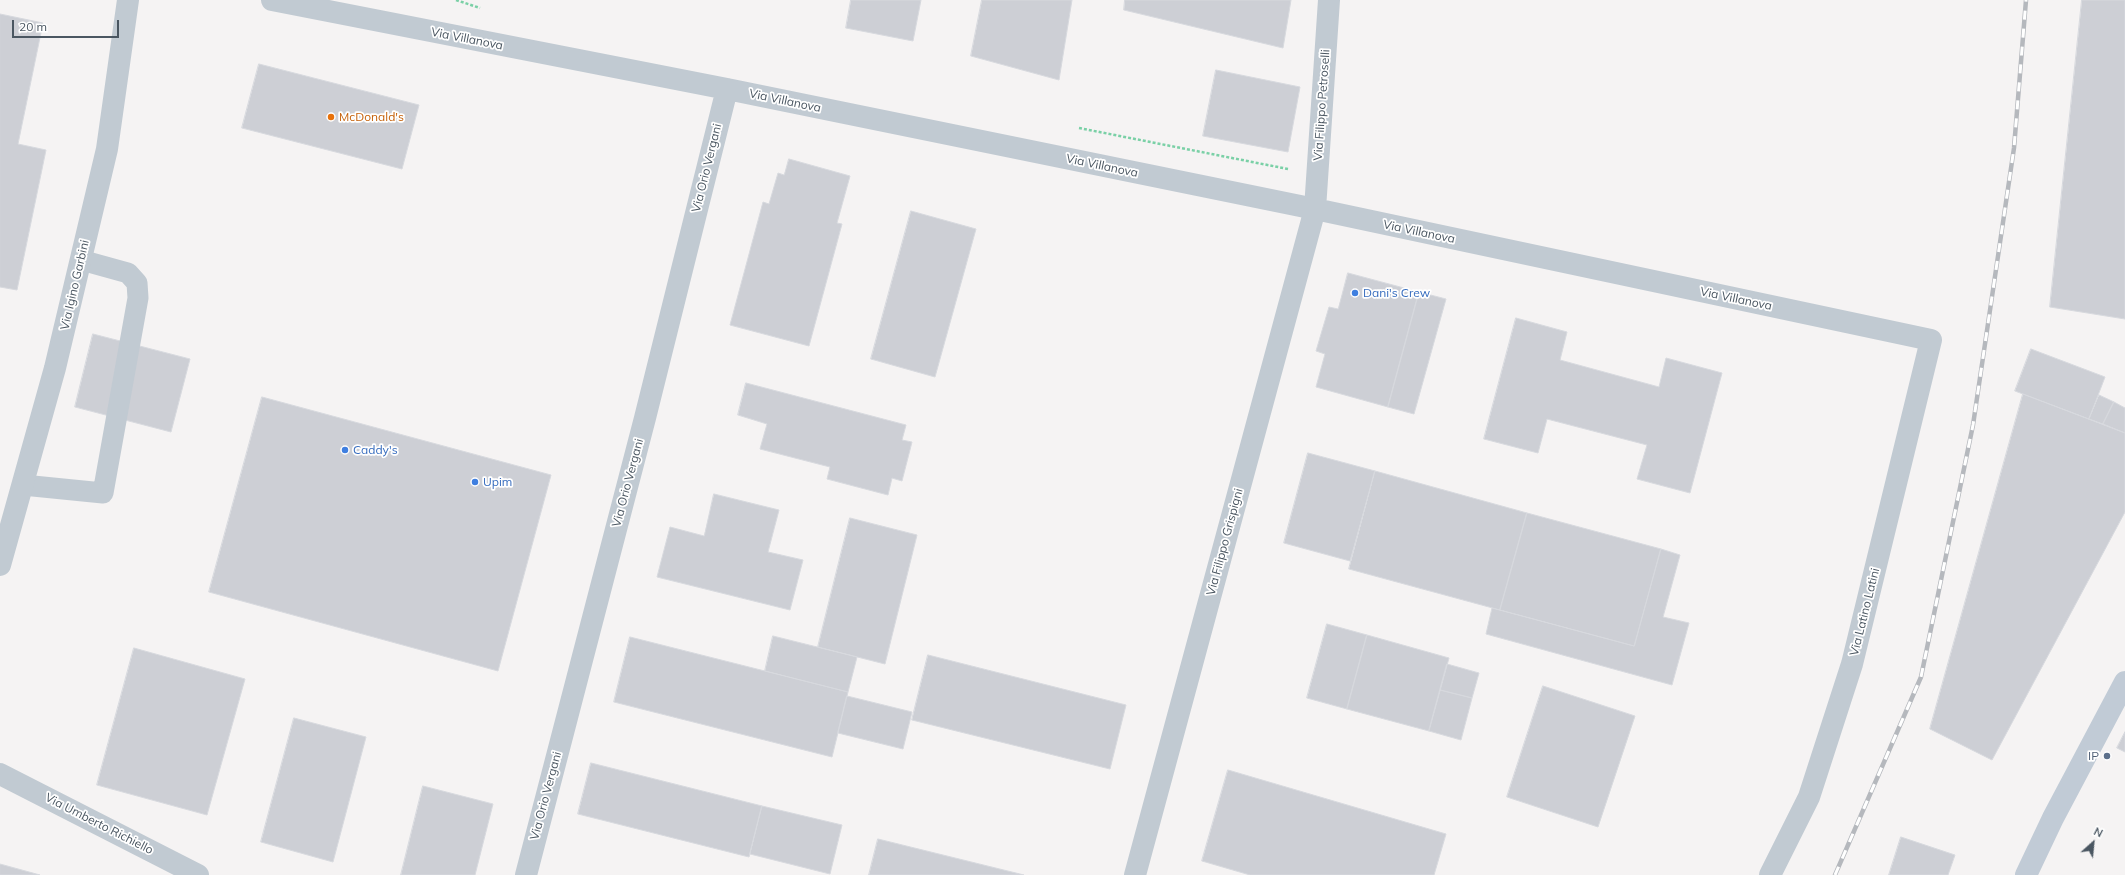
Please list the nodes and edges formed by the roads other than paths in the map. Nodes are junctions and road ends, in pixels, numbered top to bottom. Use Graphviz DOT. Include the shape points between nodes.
graph roads {
  1 [pos="128,0"];
  2 [pos="272,0"];
  3 [pos="1329,0"];
  4 [pos="727,89"];
  5 [pos="1315,209"];
  6 [pos="81,260"];
  7 [pos="1931,340"];
  8 [pos="23,485"];
  9 [pos="0,565"];
  10 [pos="2125,682"];
  11 [pos="0,774"];
  12 [pos="198,875"];
  13 [pos="526,875"];
  14 [pos="1135,875"];
  15 [pos="1770,875"];
  16 [pos="2026,875"];
  1 -- 6 [label="street, Via Igino Garbini" via="107,149"];
  2 -- 4 [label="street, Via Villanova"];
  3 -- 5 [label="street, Via Filippo Petroselli"];
  4 -- 5 [label="street, Via Villanova"];
  4 -- 13 [label="street, Via Orio Vergani" via="645,418"];
  5 -- 7 [label="street, Via Villanova"];
  5 -- 14 [label="street, Via Filippo Grispigni"];
  6 -- 8 [label="street, Via Igino Garbini"];
  6 -- 8 [label="lane" via="128,273 137,283 138,298 103,493"];
  7 -- 15 [label="street, Via Latino Latini" via="1852,664 1809,797"];
  8 -- 9 [label="street, Via Igino Garbini"];
  10 -- 16 [label="main road"];
  11 -- 12 [label="street, Via Umberto Richiello"];
}
